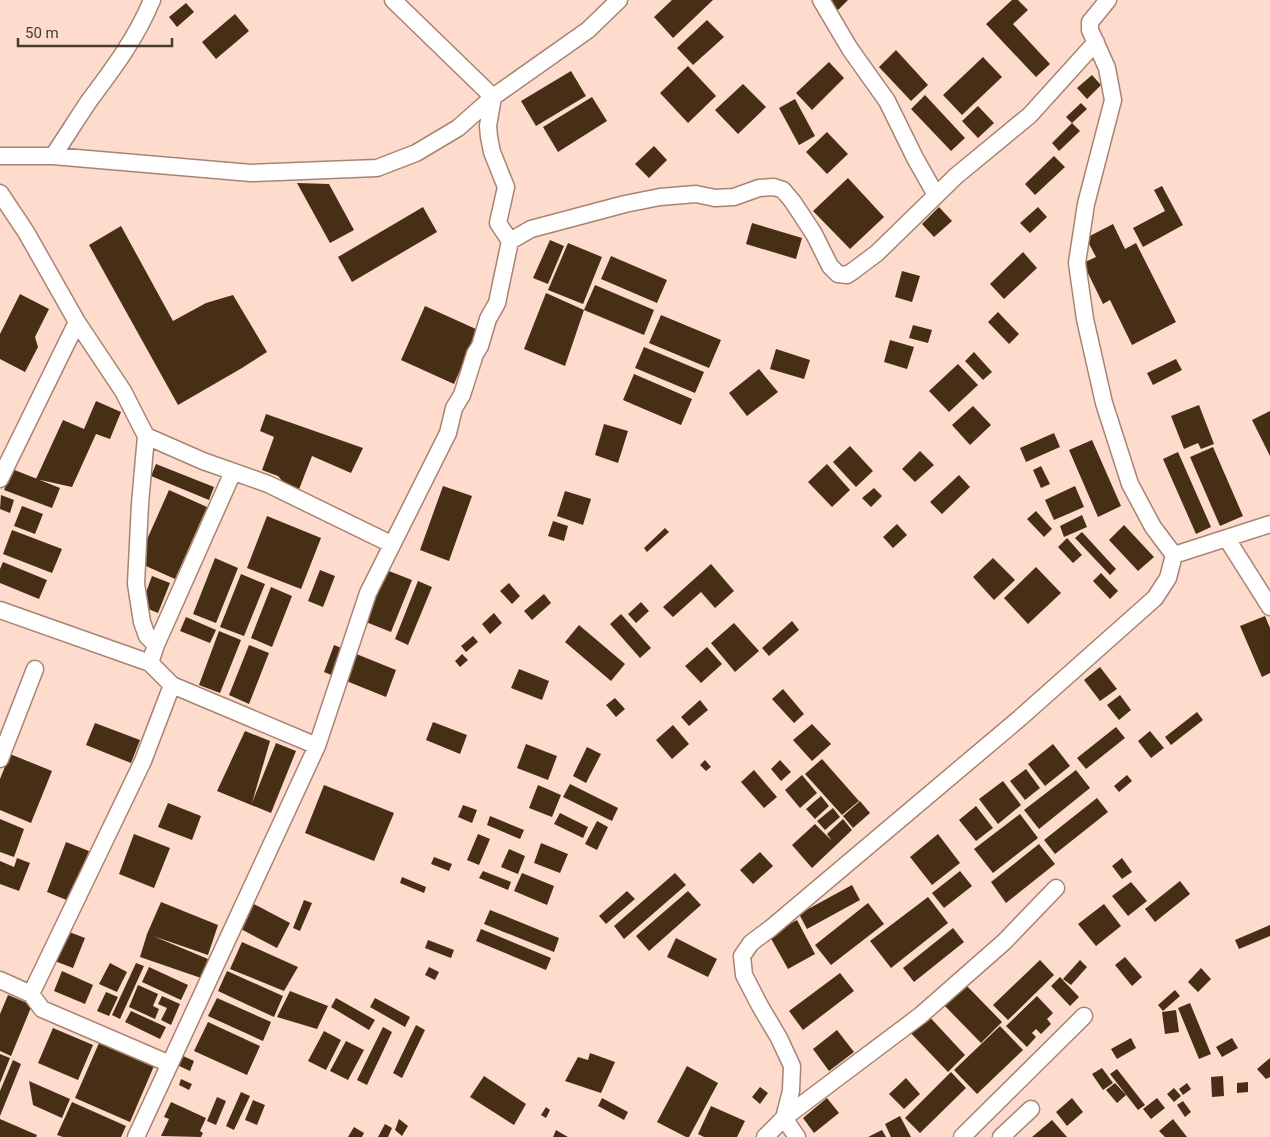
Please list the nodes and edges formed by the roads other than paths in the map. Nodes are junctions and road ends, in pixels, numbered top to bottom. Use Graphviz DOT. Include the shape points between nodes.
graph roads {
  1 [pos="152,0"];
  2 [pos="393,0"];
  3 [pos="619,0"];
  4 [pos="821,0"];
  5 [pos="1108,0"];
  6 [pos="1096,42"];
  7 [pos="493,98"];
  8 [pos="0,156"];
  9 [pos="53,156"];
  10 [pos="0,192"];
  11 [pos="936,195"];
  12 [pos="510,241"];
  13 [pos="77,322"];
  14 [pos="146,436"];
  15 [pos="234,472"];
  16 [pos="0,479"];
  17 [pos="1270,524"];
  18 [pos="1226,539"];
  19 [pos="391,544"];
  20 [pos="1174,555"];
  21 [pos="1270,607"];
  22 [pos="0,610"];
  23 [pos="156,645"];
  24 [pos="150,663"];
  25 [pos="36,669"];
  26 [pos="172,685"];
  27 [pos="317,746"];
  28 [pos="0,759"];
  29 [pos="1056,888"];
  30 [pos="0,980"];
  31 [pos="31,994"];
  32 [pos="1084,1016"];
  33 [pos="170,1064"];
  34 [pos="1031,1109"];
  35 [pos="784,1118"];
  36 [pos="136,1137"];
  37 [pos="765,1137"];
  38 [pos="797,1137"];
  39 [pos="962,1137"];
  40 [pos="1001,1137"];
  1 -- 9 [label="street" via="114,69"];
  2 -- 7 [label="street"];
  3 -- 7 [label="street" via="588,30"];
  4 -- 11 [label="street" via="886,101"];
  5 -- 6 [label="street" via="1090,22"];
  6 -- 11 [label="street" via="1030,115"];
  6 -- 20 [label="street" via="1107,68 1113,100 1086,204 1077,264 1084,319 1104,403 1130,484 1152,527"];
  7 -- 9 [label="street" via="440,140 377,168 250,173"];
  7 -- 12 [label="street" via="489,137 506,187 498,224"];
  8 -- 9 [label="street"];
  10 -- 13 [label="street"];
  11 -- 12 [label="street" via="877,253 847,274 838,274 830,266 793,202 783,190 774,187 759,188 734,197 696,194 625,204 531,229"];
  12 -- 19 [label="street" via="497,303 454,408 448,433"];
  13 -- 14 [label="street" via="124,391"];
  13 -- 16 [label="street"];
  14 -- 15 [label="street"];
  14 -- 23 [label="street" via="136,584 142,622 147,636"];
  15 -- 19 [label="street" via="268,484"];
  15 -- 23 [label="street"];
  17 -- 18 [label="street"];
  18 -- 20 [label="street"];
  18 -- 21 [label="street"];
  19 -- 27 [label="street" via="368,593"];
  20 -- 35 [label="street" via="1168,578 1155,598 1020,718 751,943 742,956 744,975 792,1066"];
  22 -- 24 [label="street"];
  23 -- 24 [label="street"];
  24 -- 26 [label="street"];
  25 -- 28 [label="street"];
  26 -- 27 [label="street"];
  26 -- 31 [label="street" via="143,761"];
  27 -- 33 [label="street"];
  29 -- 35 [label="street" via="1004,942 921,1015"];
  30 -- 31 [label="street"];
  31 -- 33 [label="street" via="42,1009"];
  32 -- 39 [label="street"];
  33 -- 36 [label="street"];
  34 -- 40 [label="street"];
  35 -- 37 [label="street"];
  35 -- 38 [label="street"];
}
